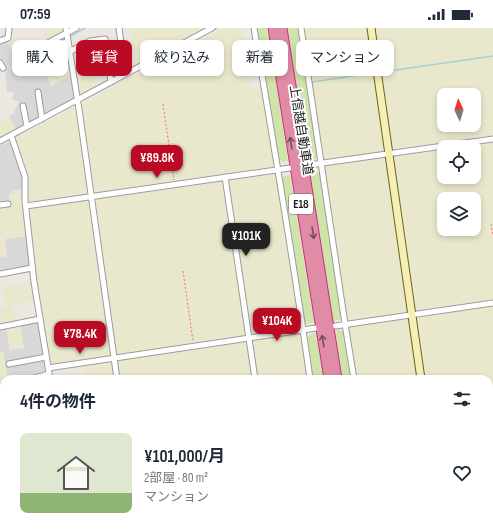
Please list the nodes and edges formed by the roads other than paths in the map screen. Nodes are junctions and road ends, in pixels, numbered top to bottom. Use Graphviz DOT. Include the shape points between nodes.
graph roads {
  1 [pos="9,28"];
  2 [pos="76,28"];
  3 [pos="119,28"];
  4 [pos="212,28"];
  5 [pos="254,28"];
  6 [pos="273,28"];
  7 [pos="282,28"];
  8 [pos="301,28"];
  9 [pos="371,28"];
  10 [pos="67,35"];
  11 [pos="57,40"];
  12 [pos="121,40"];
  13 [pos="0,41"];
  14 [pos="69,52"];
  15 [pos="132,71"];
  16 [pos="122,76"];
  17 [pos="111,82"];
  18 [pos="38,92"];
  19 [pos="77,100"];
  20 [pos="23,106"];
  21 [pos="42,119"];
  22 [pos="27,126"];
  23 [pos="11,135"];
  24 [pos="493,139"];
  25 [pos="0,141"];
  26 [pos="389,154"];
  27 [pos="321,164"];
  28 [pos="309,165"];
  29 [pos="290,168"];
  30 [pos="278,170"];
  31 [pos="226,178"];
  32 [pos="92,197"];
  33 [pos="8,204"];
  34 [pos="0,205"];
  35 [pos="26,206"];
  36 [pos="32,268"];
  37 [pos="0,274"];
  38 [pos="493,304"];
  39 [pos="412,315"];
  40 [pos="40,319"];
  41 [pos="345,324"];
  42 [pos="335,326"];
  43 [pos="0,327"];
  44 [pos="316,328"];
  45 [pos="303,330"];
  46 [pos="249,338"];
  47 [pos="46,357"];
  48 [pos="114,358"];
  49 [pos="9,364"];
  50 [pos="331,367"];
  51 [pos="48,368"];
  52 [pos="50,375"];
  53 [pos="117,375"];
  54 [pos="254,375"];
  55 [pos="309,375"];
  56 [pos="329,375"];
  57 [pos="336,375"];
  58 [pos="353,375"];
  59 [pos="420,375"];
  1 -- 13 [label="street" via="8,38"];
  2 -- 10 [label="street"];
  3 -- 12 [label="street"];
  4 -- 15 [label="street"];
  5 -- 30 [label="street"];
  50 -- 6 [label="highway, 上信越自動車道 / E18, one-way"];
  7 -- 50 [label="highway, 上信越自動車道 / E18, one-way"];
  8 -- 27 [label="street"];
  9 -- 26 [label="street"];
  10 -- 11 [label="street"];
  10 -- 14 [label="street"];
  14 -- 17 [label="street" via="90,41 105,40"];
  14 -- 19 [label="street"];
  16 -- 17 [label="street"];
  17 -- 19 [label="street"];
  18 -- 21 [label="street"];
  19 -- 21 [label="street"];
  19 -- 32 [label="street"];
  20 -- 22 [label="street"];
  21 -- 22 [label="street"];
  22 -- 23 [label="street"];
  23 -- 25 [label="street"];
  23 -- 35 [label="street" via="25,177"];
  24 -- 26 [label="street"];
  26 -- 27 [label="street"];
  26 -- 39 [label="street"];
  27 -- 28 [label="street"];
  27 -- 41 [label="street"];
  29 -- 30 [label="street"];
  30 -- 31 [label="street"];
  30 -- 45 [label="street"];
  31 -- 32 [label="street"];
  31 -- 46 [label="street"];
  32 -- 35 [label="street"];
  32 -- 48 [label="street"];
  33 -- 34 [label="street"];
  35 -- 36 [label="street"];
  36 -- 37 [label="street"];
  36 -- 40 [label="street"];
  38 -- 39 [label="street"];
  39 -- 41 [label="street"];
  39 -- 59 [label="street"];
  40 -- 43 [label="street"];
  40 -- 47 [label="street"];
  41 -- 42 [label="street"];
  41 -- 58 [label="street"];
  44 -- 45 [label="street"];
  45 -- 46 [label="street"];
  45 -- 55 [label="street"];
  46 -- 48 [label="street"];
  46 -- 54 [label="street"];
  47 -- 49 [label="street"];
  47 -- 51 [label="street"];
  48 -- 51 [label="street"];
  48 -- 53 [label="street"];
  50 -- 56 [label="highway, 上信越自動車道 / E18"];
  50 -- 57 [label="highway, 上信越自動車道 / E18"];
  51 -- 52 [label="street"];
}
